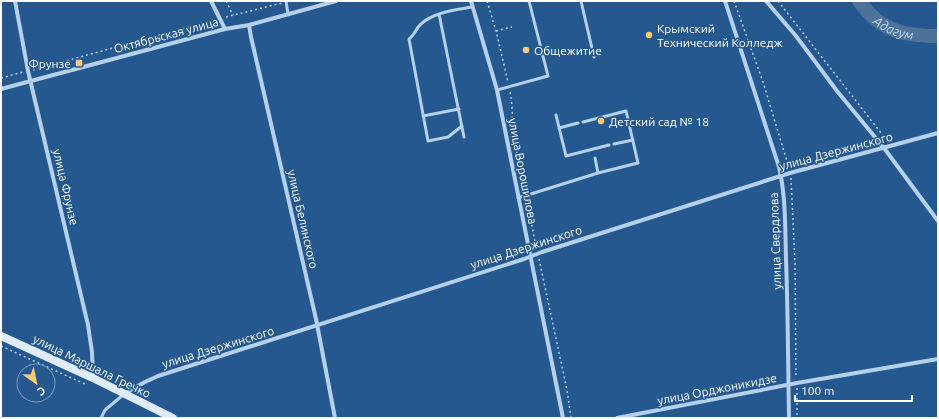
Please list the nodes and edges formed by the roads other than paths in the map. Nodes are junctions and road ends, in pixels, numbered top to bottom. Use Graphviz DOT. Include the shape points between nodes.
graph roads {
  1 [pos="15,1"];
  2 [pos="211,1"];
  3 [pos="336,1"];
  4 [pos="471,1"];
  5 [pos="529,1"];
  6 [pos="581,1"];
  7 [pos="725,1"];
  8 [pos="766,1"];
  9 [pos="286,2"];
  10 [pos="472,7"];
  11 [pos="288,14"];
  12 [pos="439,14"];
  13 [pos="249,25"];
  14 [pos="225,29"];
  15 [pos="594,56"];
  16 [pos="31,81"];
  17 [pos="1,89"];
  18 [pos="496,90"];
  19 [pos="459,109"];
  20 [pos="556,115"];
  21 [pos="423,116"];
  22 [pos="582,122"];
  23 [pos="578,123"];
  24 [pos="462,126"];
  25 [pos="559,128"];
  26 [pos="938,133"];
  27 [pos="464,137"];
  28 [pos="633,140"];
  29 [pos="614,144"];
  30 [pos="609,145"];
  31 [pos="884,148"];
  32 [pos="595,158"];
  33 [pos="598,173"];
  34 [pos="782,176"];
  35 [pos="518,198"];
  36 [pos="938,222"];
  37 [pos="530,256"];
  38 [pos="318,325"];
  39 [pos="1,336"];
  40 [pos="938,359"];
  41 [pos="93,378"];
  42 [pos="788,386"];
  43 [pos="125,394"];
  44 [pos="101,418"];
  45 [pos="173,418"];
  46 [pos="335,418"];
  47 [pos="564,418"];
  48 [pos="617,418"];
  49 [pos="789,418"];
  1 -- 16 [label="street, улица Фрунзе"];
  2 -- 14 [label="street"];
  3 -- 11 [label="street, Октябрьская улица"];
  4 -- 10 [label="street, улица Ворошилова"];
  5 -- 18 [label="lane" via="548,76"];
  6 -- 15 [label="lane"];
  7 -- 34 [label="street, улица Свердлова"];
  8 -- 31 [label="street"];
  9 -- 11 [label="lane"];
  10 -- 12 [label="lane"];
  10 -- 18 [label="street, улица Ворошилова"];
  11 -- 13 [label="street, Октябрьская улица"];
  12 -- 19 [label="lane"];
  12 -- 21 [label="lane" via="422,23 409,39"];
  13 -- 14 [label="street, Октябрьская улица"];
  13 -- 38 [label="street, улица Белинского"];
  14 -- 16 [label="street, Октябрьская улица"];
  16 -- 17 [label="street, Октябрьская улица"];
  16 -- 41 [label="street, улица Фрунзе" via="88,325"];
  18 -- 35 [label="street, улица Ворошилова"];
  19 -- 21 [label="lane"];
  19 -- 24 [label="lane"];
  20 -- 25 [label="lane"];
  21 -- 24 [label="lane" via="428,141 448,137"];
  22 -- 28 [label="lane" via="626,112"];
  23 -- 25 [label="lane"];
  24 -- 27 [label="lane"];
  25 -- 30 [label="lane" via="566,156"];
  26 -- 31 [label="street, улица Дзержинского"];
  28 -- 29 [label="lane"];
  28 -- 33 [label="lane" via="638,163"];
  31 -- 34 [label="street, улица Дзержинского"];
  31 -- 36 [label="street"];
  32 -- 33 [label="lane"];
  33 -- 35 [label="lane"];
  34 -- 37 [label="street, улица Дзержинского"];
  34 -- 42 [label="street, улица Свердлова" via="785,210"];
  35 -- 37 [label="street, улица Ворошилова"];
  37 -- 38 [label="street, улица Дзержинского"];
  37 -- 47 [label="street, улица Ворошилова"];
  38 -- 43 [label="street, улица Дзержинского" via="158,376"];
  38 -- 46 [label="street, улица Белинского"];
  39 -- 41 [label="main road, улица Маршала Гречко"];
  40 -- 42 [label="street, улица Орджоникидзе"];
  41 -- 43 [label="main road, улица Маршала Гречко"];
  42 -- 48 [label="street, улица Орджоникидзе"];
  42 -- 49 [label="street, улица Свердлова"];
  43 -- 44 [label="lane" via="105,410"];
  43 -- 45 [label="main road, улица Маршала Гречко"];
}
